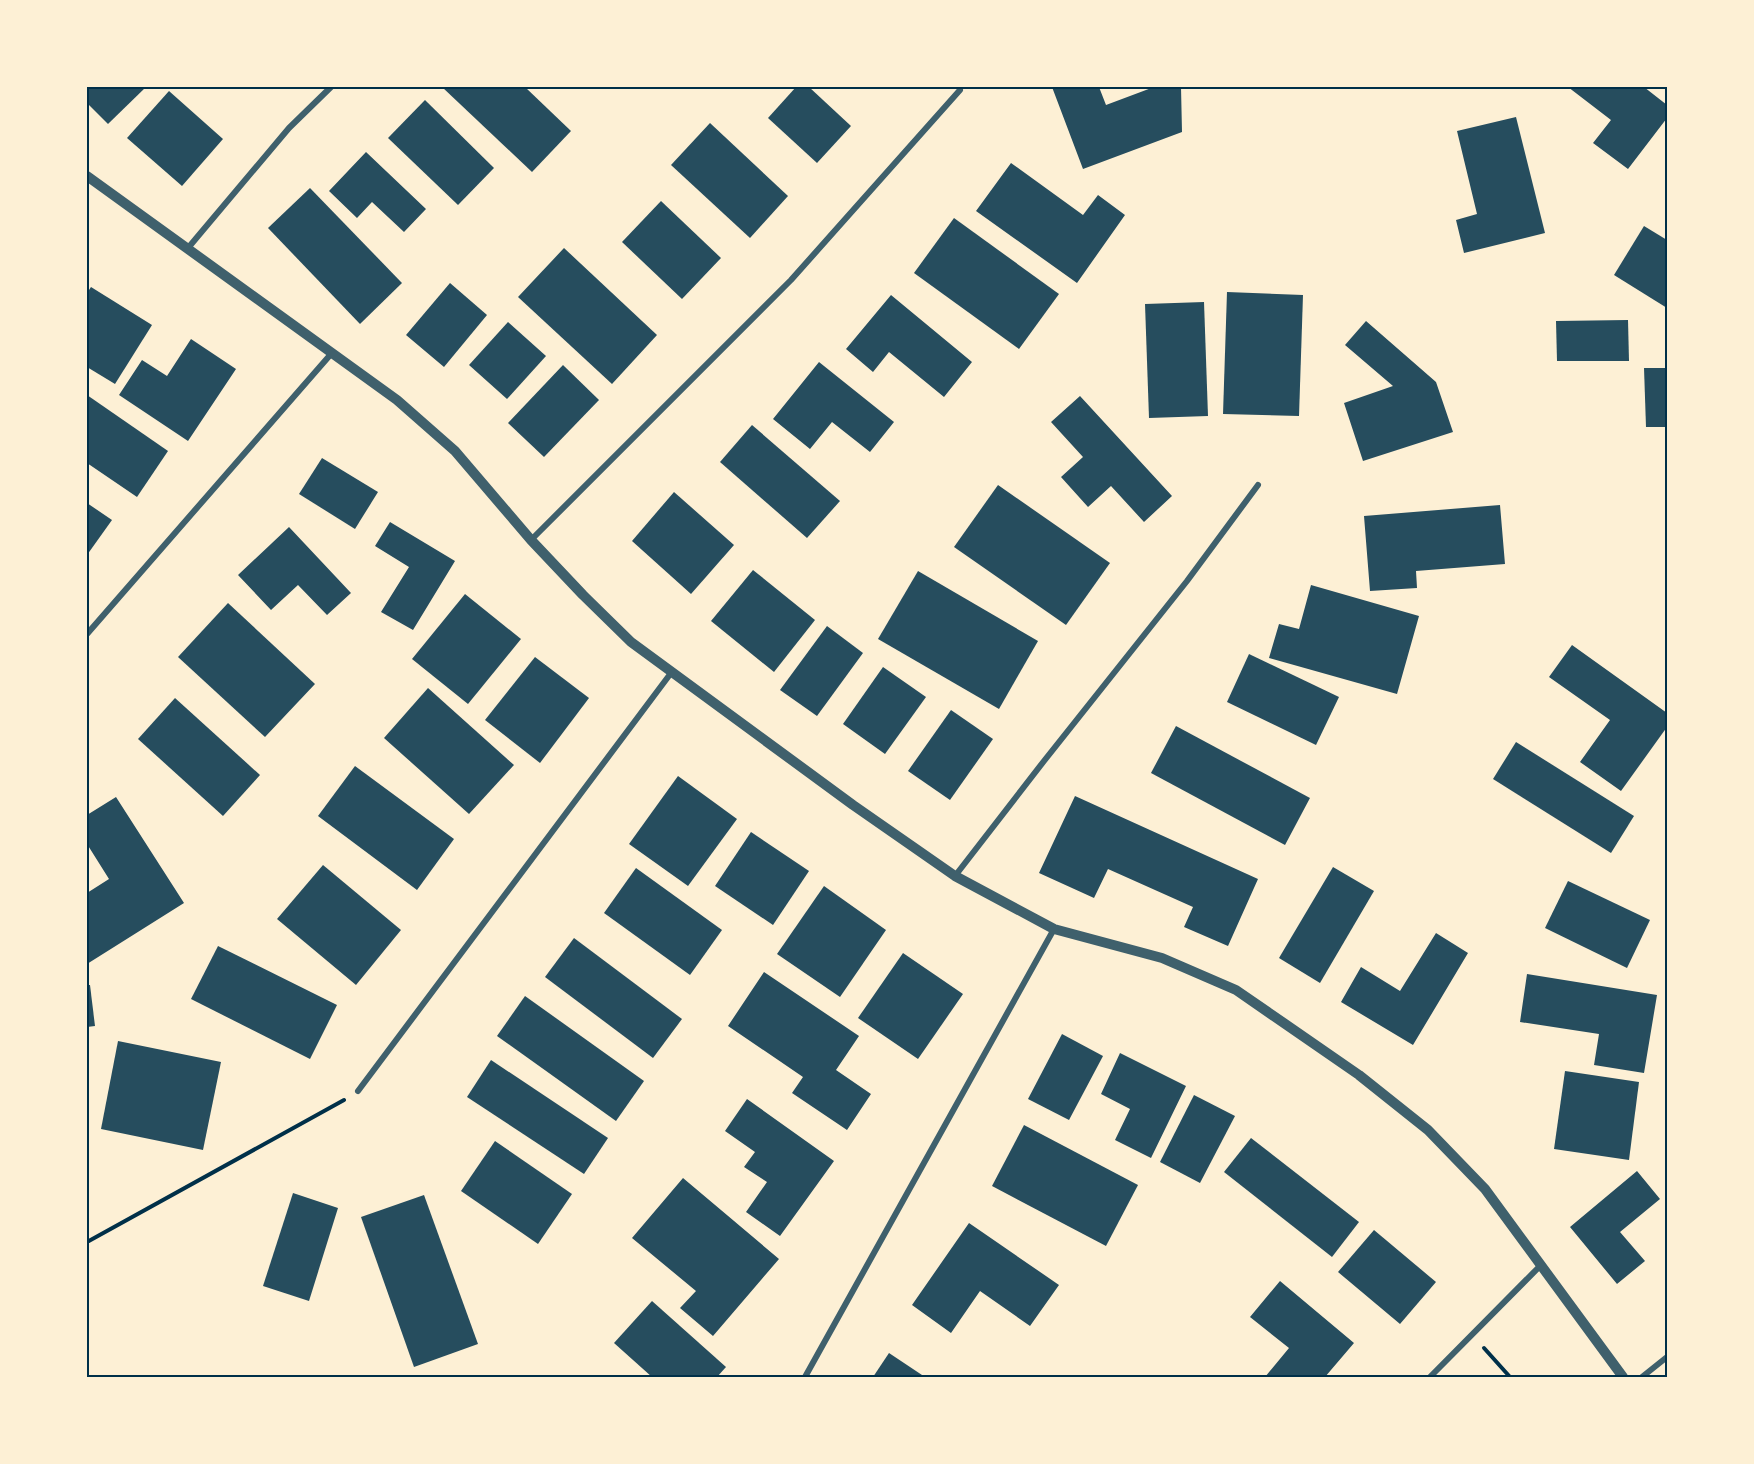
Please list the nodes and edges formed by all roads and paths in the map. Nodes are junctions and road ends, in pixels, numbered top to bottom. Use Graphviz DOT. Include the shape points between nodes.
graph roads {
  1 [pos="331,87"];
  2 [pos="960,90"];
  3 [pos="87,176"];
  4 [pos="188,248"];
  5 [pos="332,354"];
  6 [pos="1258,485"];
  7 [pos="531,540"];
  8 [pos="87,634"];
  9 [pos="671,673"];
  10 [pos="955,876"];
  11 [pos="1054,929"];
  12 [pos="358,1091"];
  13 [pos="87,1242"];
  14 [pos="1541,1265"];
  15 [pos="1472,1335"];
  16 [pos="1667,1357"];
  17 [pos="805,1377"];
  18 [pos="1430,1377"];
  19 [pos="1510,1377"];
  20 [pos="1623,1377"];
  21 [pos="1642,1377"];
  1 -- 4 [label="street" via="289,128"];
  2 -- 7 [label="street" via="791,280"];
  3 -- 4 [label="street"];
  4 -- 5 [label="street"];
  5 -- 7 [label="street" via="397,400 455,451"];
  5 -- 8 [label="street"];
  6 -- 10 [label="street"];
  7 -- 9 [label="street" via="631,642"];
  9 -- 10 [label="street"];
  9 -- 12 [label="street"];
  10 -- 11 [label="street"];
  11 -- 14 [label="street" via="1162,958 1236,990 1359,1075 1428,1130 1485,1189"];
  11 -- 17 [label="street"];
  12 -- 13 [label="path"];
  14 -- 15 [label="street"];
  14 -- 20 [label="street"];
  15 -- 18 [label="street"];
  15 -- 19 [label="path"];
  16 -- 21 [label="street"];
}
